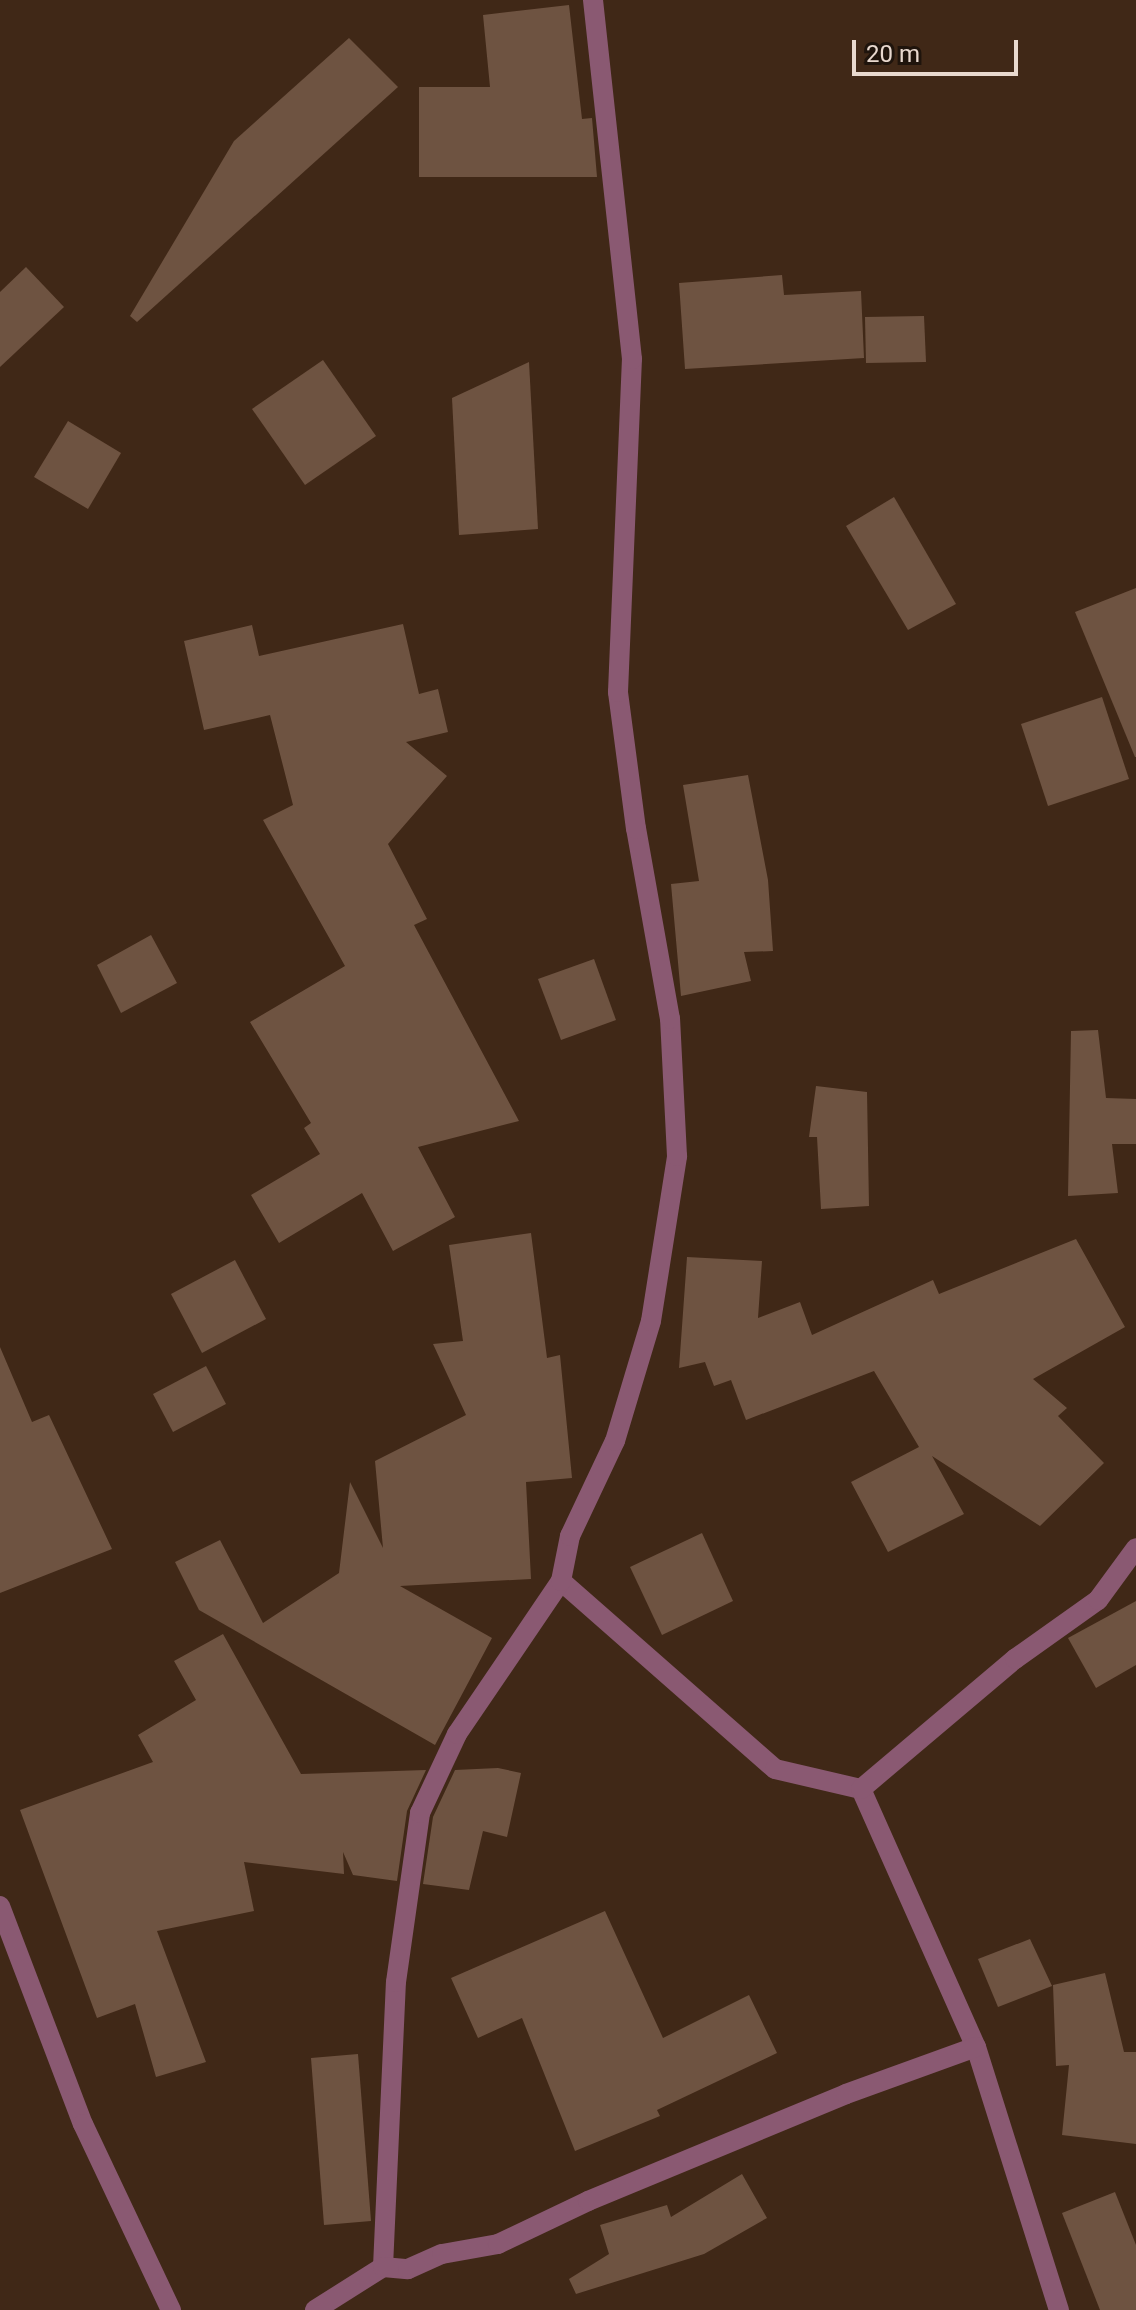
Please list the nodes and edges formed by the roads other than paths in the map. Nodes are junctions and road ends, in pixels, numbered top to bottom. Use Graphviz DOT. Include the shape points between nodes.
graph roads {
  1 [pos="593,0"];
  2 [pos="1136,1548"];
  3 [pos="561,1581"];
  4 [pos="861,1789"];
  5 [pos="0,1906"];
  6 [pos="976,2047"];
  7 [pos="383,2267"];
  8 [pos="171,2310"];
  9 [pos="315,2310"];
  10 [pos="1059,2310"];
  1 -- 3 [label="street" via="632,359 618,692 670,1019 677,1156 651,1321 615,1441 570,1536"];
  2 -- 4 [label="street" via="1098,1600 1015,1659"];
  3 -- 4 [label="street" via="775,1769"];
  3 -- 7 [label="street" via="457,1734 420,1813 396,1982"];
  4 -- 6 [label="street"];
  5 -- 8 [label="street" via="83,2124"];
  6 -- 7 [label="street" via="846,2094 498,2244 442,2254 408,2269"];
  6 -- 10 [label="street"];
  7 -- 9 [label="street"];
}
